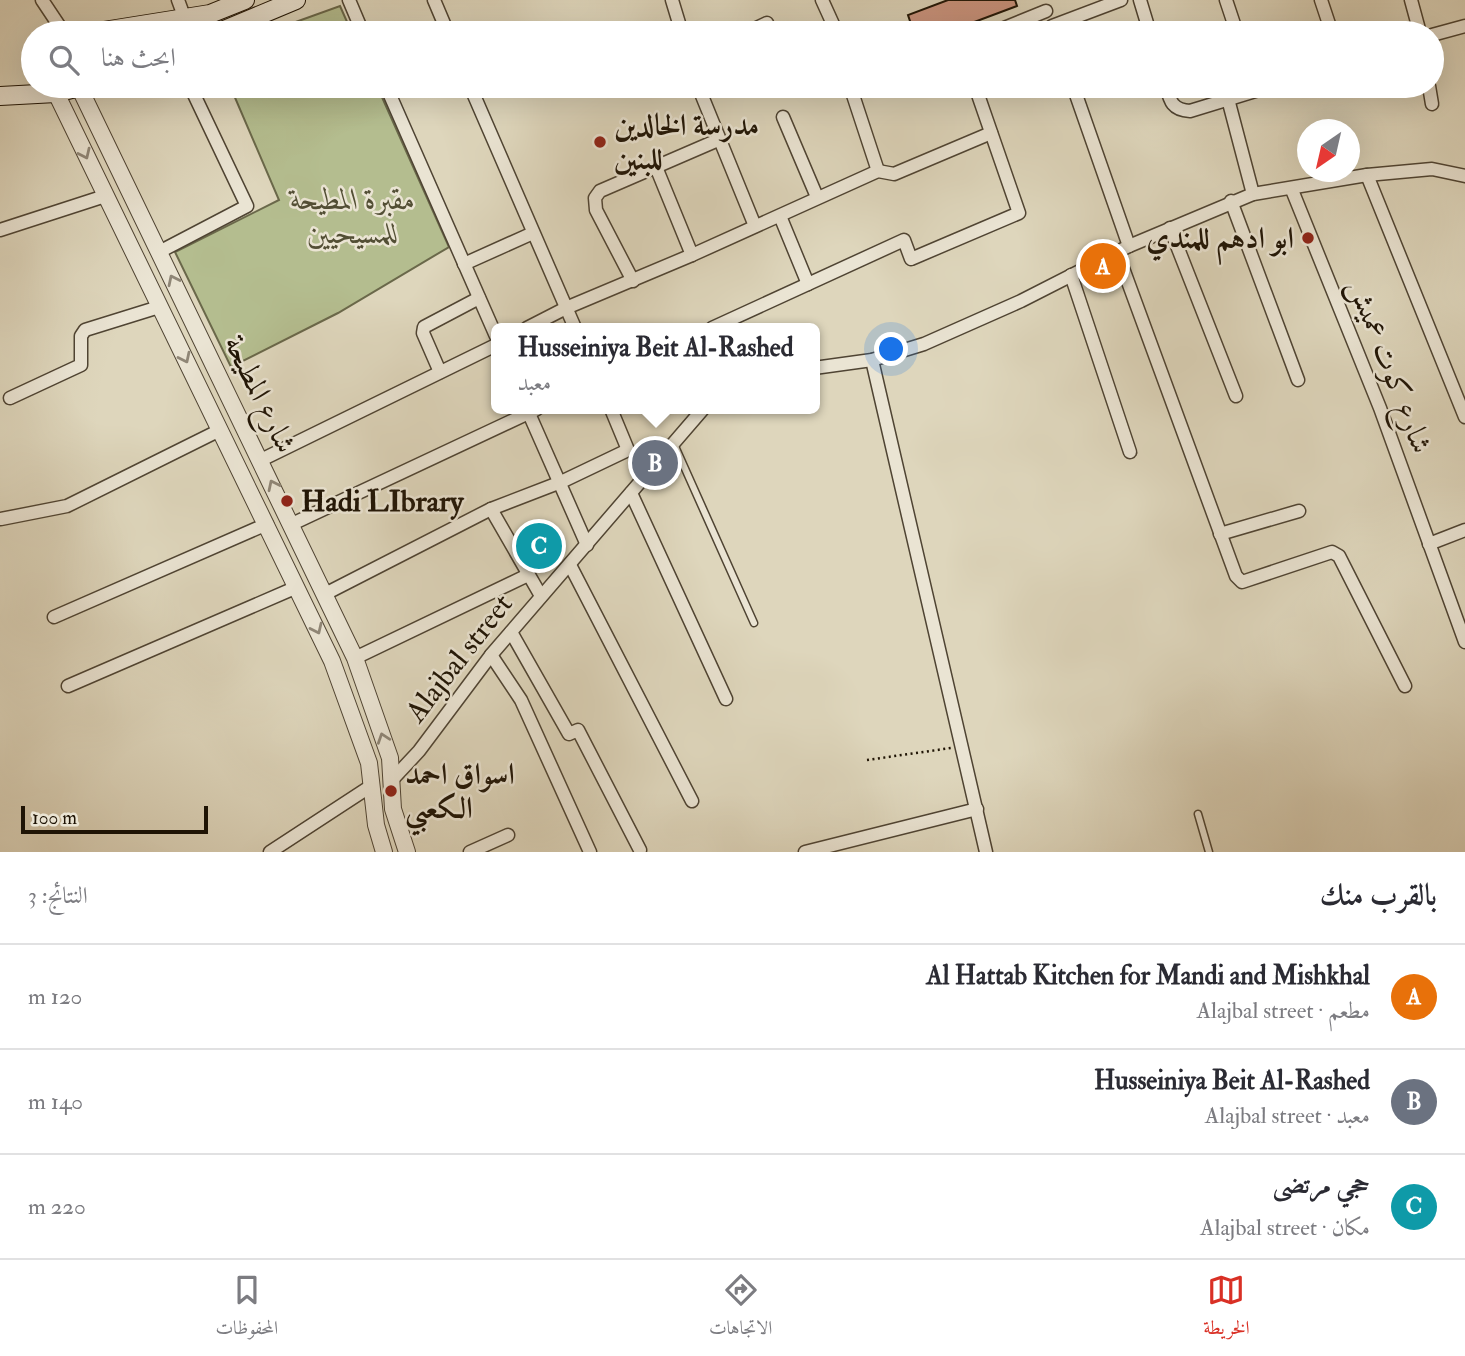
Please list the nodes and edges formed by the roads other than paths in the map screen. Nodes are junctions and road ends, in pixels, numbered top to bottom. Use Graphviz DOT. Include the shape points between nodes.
graph roads {
  1 [pos="43,0"];
  2 [pos="178,0"];
  3 [pos="245,0"];
  4 [pos="296,0"];
  5 [pos="349,0"];
  6 [pos="434,0"];
  7 [pos="672,0"];
  8 [pos="822,0"];
  9 [pos="1121,0"];
  10 [pos="1140,0"];
  11 [pos="1226,0"];
  12 [pos="1321,0"];
  13 [pos="1411,0"];
  14 [pos="1044,5"];
  15 [pos="185,19"];
  16 [pos="56,21"];
  17 [pos="172,21"];
  18 [pos="246,21"];
  19 [pos="358,21"];
  20 [pos="443,21"];
  21 [pos="678,21"];
  22 [pos="831,21"];
  23 [pos="1014,21"];
  24 [pos="1073,21"];
  25 [pos="1146,21"];
  26 [pos="1233,21"];
  27 [pos="1328,21"];
  28 [pos="1417,21"];
  29 [pos="1465,26"];
  30 [pos="1444,32"];
  31 [pos="21,93"];
  32 [pos="0,96"];
  33 [pos="59,98"];
  34 [pos="87,98"];
  35 [pos="196,98"];
  36 [pos="391,98"];
  37 [pos="475,98"];
  38 [pos="702,98"];
  39 [pos="854,98"];
  40 [pos="979,98"];
  41 [pos="1077,98"];
  42 [pos="1169,98"];
  43 [pos="1431,98"];
  44 [pos="1228,99"];
  45 [pos="1432,104"];
  46 [pos="783,117"];
  47 [pos="991,133"];
  48 [pos="718,140"];
  49 [pos="656,167"];
  50 [pos="878,171"];
  51 [pos="1367,175"];
  52 [pos="1465,176"];
  53 [pos="1292,190"];
  54 [pos="1253,194"];
  55 [pos="105,196"];
  56 [pos="817,197"];
  57 [pos="1231,201"];
  58 [pos="780,216"];
  59 [pos="755,226"];
  60 [pos="1170,228"];
  61 [pos="0,230"];
  62 [pos="533,233"];
  63 [pos="1123,249"];
  64 [pos="159,252"];
  65 [pos="692,255"];
  66 [pos="464,264"];
  67 [pos="1071,275"];
  68 [pos="633,281"];
  69 [pos="808,284"];
  70 [pos="479,298"];
  71 [pos="159,307"];
  72 [pos="566,308"];
  73 [pos="537,323"];
  74 [pos="573,323"];
  75 [pos="723,323"];
  76 [pos="491,325"];
  77 [pos="491,347"];
  78 [pos="872,360"];
  79 [pos="820,367"];
  80 [pos="440,372"];
  81 [pos="1298,380"];
  82 [pos="1236,396"];
  83 [pos="10,398"];
  84 [pos="523,414"];
  85 [pos="533,414"];
  86 [pos="613,414"];
  87 [pos="699,414"];
  88 [pos="1465,417"];
  89 [pos="220,430"];
  90 [pos="674,444"];
  91 [pos="1130,453"];
  92 [pos="261,460"];
  93 [pos="561,482"];
  94 [pos="631,493"];
  95 [pos="491,509"];
  96 [pos="1299,511"];
  97 [pos="1,519"];
  98 [pos="267,524"];
  99 [pos="292,524"];
  100 [pos="1465,530"];
  101 [pos="1220,534"];
  102 [pos="1429,544"];
  103 [pos="587,545"];
  104 [pos="310,561"];
  105 [pos="570,565"];
  106 [pos="290,570"];
  107 [pos="528,575"];
  108 [pos="297,587"];
  109 [pos="325,594"];
  110 [pos="541,596"];
  111 [pos="54,617"];
  112 [pos="754,623"];
  113 [pos="511,632"];
  114 [pos="1465,642"];
  115 [pos="491,655"];
  116 [pos="355,658"];
  117 [pos="68,685"];
  118 [pos="1405,686"];
  119 [pos="726,699"];
  120 [pos="392,780"];
  121 [pos="371,786"];
  122 [pos="692,801"];
  123 [pos="978,809"];
  124 [pos="1198,814"];
  125 [pos="508,835"];
  126 [pos="833,848"];
  127 [pos="640,850"];
  128 [pos="270,852"];
  129 [pos="384,852"];
  130 [pos="407,852"];
  131 [pos="470,852"];
  132 [pos="590,852"];
  133 [pos="805,852"];
  134 [pos="986,852"];
  135 [pos="1209,852"];
  1 -- 16 [label="street"];
  2 -- 15 [label="street"];
  3 -- 15 [label="main road"];
  4 -- 18 [label="main road"];
  5 -- 19 [label="street"];
  6 -- 20 [label="street"];
  7 -- 21 [label="street"];
  8 -- 22 [label="street"];
  9 -- 24 [label="street"];
  10 -- 25 [label="street"];
  11 -- 26 [label="street"];
  12 -- 27 [label="street"];
  13 -- 28 [label="street"];
  14 -- 23 [label="street"];
  15 -- 17 [label="main road"];
  29 -- 30 [label="street"];
  31 -- 32 [label="main road"];
  33 -- 55 [label="street, شارع المطيحة, one-way"];
  34 -- 64 [label="street, شارع المطيحة"];
  35 -- 64 [label="street" via="247,205"];
  36 -- 66 [label="street"];
  37 -- 62 [label="street"];
  38 -- 48 [label="street"];
  39 -- 50 [label="street"];
  40 -- 47 [label="street"];
  41 -- 63 [label="street"];
  42 -- 44 [label="street" via="1179,111"];
  43 -- 45 [label="street"];
  44 -- 54 [label="street"];
  46 -- 56 [label="street"];
  47 -- 50 [label="street" via="894,174"];
  47 -- 69 [label="street" via="1019,213 911,259 904,240"];
  48 -- 49 [label="street"];
  48 -- 59 [label="street"];
  49 -- 65 [label="street"];
  49 -- 68 [label="street" via="600,191 595,198 596,210"];
  50 -- 56 [label="street"];
  51 -- 52 [label="street" via="1432,169"];
  51 -- 53 [label="street"];
  51 -- 88 [label="street"];
  53 -- 54 [label="street"];
  53 -- 102 [label="street, شارع كوت عميش"];
  54 -- 57 [label="street"];
  55 -- 61 [label="street"];
  55 -- 71 [label="street, شارع المطيحة"];
  56 -- 58 [label="street"];
  57 -- 60 [label="street"];
  57 -- 81 [label="street"];
  58 -- 59 [label="street"];
  58 -- 69 [label="street"];
  59 -- 65 [label="street"];
  60 -- 63 [label="street"];
  60 -- 82 [label="street"];
  62 -- 66 [label="street"];
  62 -- 72 [label="street"];
  63 -- 67 [label="street"];
  63 -- 101 [label="street"];
  92 -- 64 [label="street, شارع المطيحة, one-way"];
  65 -- 68 [label="street"];
  66 -- 70 [label="street"];
  67 -- 78 [label="street" via="924,344"];
  67 -- 91 [label="street"];
  68 -- 72 [label="street"];
  69 -- 75 [label="street"];
  70 -- 76 [label="street"];
  70 -- 80 [label="street" via="424,327"];
  71 -- 83 [label="street" via="85,330 80,336 81,365"];
  71 -- 89 [label="street, شارع المطيحة, one-way"];
  72 -- 73 [label="street"];
  72 -- 74 [label="street"];
  77 -- 80 [label="street"];
  78 -- 79 [label="street"];
  78 -- 123 [label="street"];
  80 -- 92 [label="street"];
  84 -- 99 [label="street"];
  85 -- 93 [label="street"];
  86 -- 93 [label="street" via="628,450"];
  87 -- 90 [label="street, Alajbal street"];
  89 -- 97 [label="street" via="67,506"];
  89 -- 98 [label="street, شارع المطيحة"];
  90 -- 94 [label="street, Alajbal street"];
  90 -- 112 [label="lane"];
  99 -- 92 [label="street, شارع المطيحة, one-way"];
  93 -- 95 [label="street"];
  93 -- 103 [label="street"];
  94 -- 103 [label="street, Alajbal street"];
  94 -- 119 [label="street"];
  95 -- 107 [label="street"];
  95 -- 109 [label="street"];
  96 -- 101 [label="street"];
  98 -- 106 [label="street, شارع المطيحة"];
  98 -- 111 [label="street"];
  99 -- 104 [label="street, شارع المطيحة"];
  100 -- 102 [label="street"];
  101 -- 118 [label="street" via="1242,582 1332,552 1339,556"];
  102 -- 114 [label="street, شارع كوت عميش"];
  103 -- 105 [label="street, Alajbal street"];
  104 -- 106 [label="street"];
  104 -- 109 [label="street, شارع المطيحة"];
  105 -- 110 [label="street, Alajbal street"];
  105 -- 122 [label="street"];
  106 -- 108 [label="street, شارع المطيحة"];
  107 -- 110 [label="street"];
  107 -- 116 [label="street"];
  108 -- 117 [label="street"];
  108 -- 121 [label="street, شارع المطيحة, one-way" via="332,661 369,763"];
  109 -- 116 [label="street, شارع المطيحة"];
  110 -- 113 [label="street, Alajbal street"];
  113 -- 115 [label="street, Alajbal street"];
  113 -- 127 [label="street" via="569,734 578,730"];
  115 -- 120 [label="street, Alajbal street"];
  115 -- 132 [label="street" via="521,700"];
  120 -- 116 [label="street, شارع المطيحة, one-way" via="390,758"];
  120 -- 130 [label="street, شارع المطيحة" via="393,809"];
  121 -- 128 [label="street"];
  121 -- 129 [label="street, شارع المطيحة"];
  123 -- 126 [label="street"];
  123 -- 134 [label="street"];
  124 -- 135 [label="lane"];
  125 -- 131 [label="street"];
  126 -- 133 [label="street"];
}
